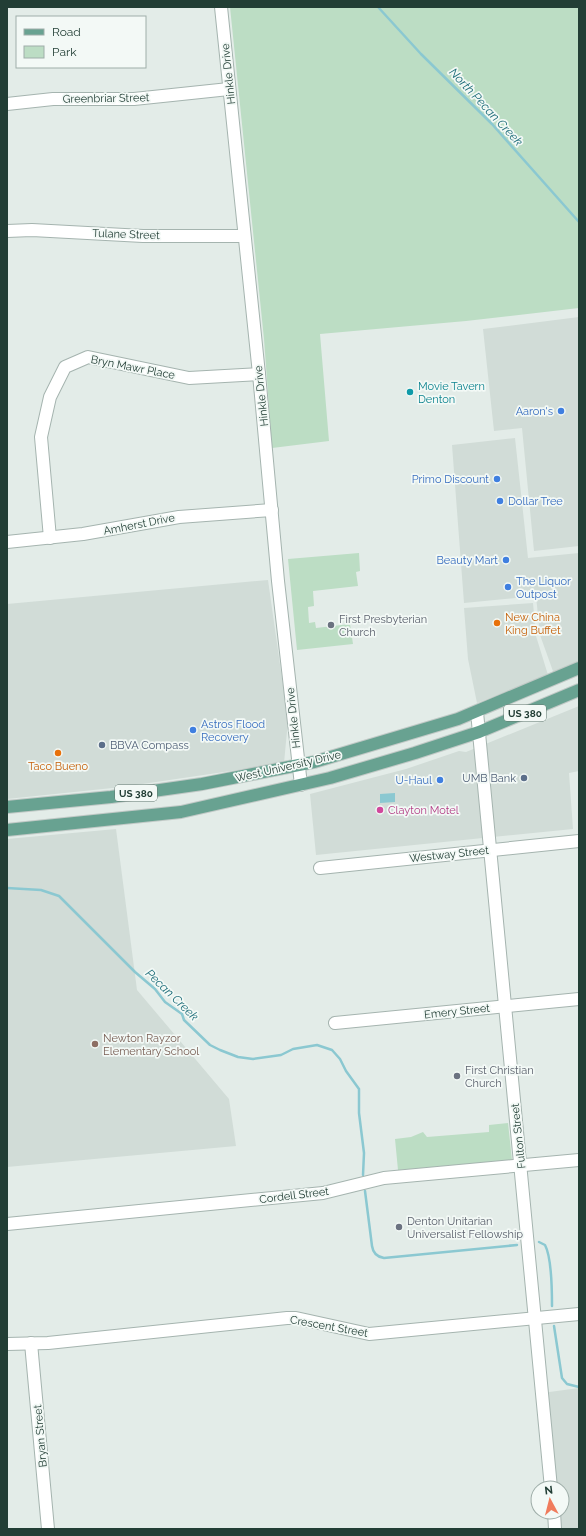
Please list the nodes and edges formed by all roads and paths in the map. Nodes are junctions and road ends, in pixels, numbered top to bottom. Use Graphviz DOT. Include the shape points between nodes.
graph roads {
  1 [pos="221,7"];
  2 [pos="229,89"];
  3 [pos="7,104"];
  4 [pos="7,231"];
  5 [pos="244,236"];
  6 [pos="259,374"];
  7 [pos="272,510"];
  8 [pos="50,538"];
  9 [pos="7,542"];
  10 [pos="579,668"];
  11 [pos="579,690"];
  12 [pos="477,712"];
  13 [pos="479,732"];
  14 [pos="298,766"];
  15 [pos="301,785"];
  16 [pos="7,807"];
  17 [pos="7,830"];
  18 [pos="579,841"];
  19 [pos="490,850"];
  20 [pos="320,868"];
  21 [pos="579,999"];
  22 [pos="505,1006"];
  23 [pos="335,1023"];
  24 [pos="579,1160"];
  25 [pos="520,1165"];
  26 [pos="7,1224"];
  27 [pos="579,1314"];
  28 [pos="535,1319"];
  29 [pos="31,1343"];
  30 [pos="7,1344"];
  31 [pos="550,1480"];
  32 [pos="48,1529"];
  1 -- 2 [label="street, Hinkle Drive"];
  2 -- 3 [label="street, Greenbriar Street" via="134,99 53,99"];
  2 -- 5 [label="street, Hinkle Drive"];
  4 -- 5 [label="street, Tulane Street" via="143,236"];
  5 -- 6 [label="street, Hinkle Drive"];
  6 -- 7 [label="street, Hinkle Drive"];
  6 -- 8 [label="street, Bryn Mawr Place" via="189,378 88,357 65,367 50,397 41,436"];
  7 -- 8 [label="street, Amherst Drive" via="179,517"];
  7 -- 14 [label="street, Hinkle Drive"];
  8 -- 9 [label="street, Amherst Drive"];
  10 -- 12 [label="main road, West University Drive / US 380"];
  11 -- 13 [label="main road, West University Drive / US 380"];
  12 -- 13 [label="street, Fulton Street"];
  12 -- 14 [label="main road, West University Drive / US 380"];
  13 -- 15 [label="main road, West University Drive / US 380"];
  13 -- 19 [label="street, Fulton Street"];
  14 -- 15 [label="street, Hinkle Drive"];
  14 -- 16 [label="main road, West University Drive / US 380" via="202,784 111,797"];
  15 -- 17 [label="main road, West University Drive / US 380" via="181,812"];
  18 -- 19 [label="street, Westway Street"];
  19 -- 20 [label="street, Westway Street"];
  19 -- 22 [label="street, Fulton Street"];
  21 -- 22 [label="street, Emery Street"];
  22 -- 23 [label="street, Emery Street"];
  22 -- 25 [label="street, Fulton Street"];
  24 -- 25 [label="street, Cordell Street"];
  25 -- 26 [label="street, Cordell Street" via="384,1178 323,1193"];
  25 -- 28 [label="street, Fulton Street"];
  27 -- 28 [label="street, Crescent Street"];
  28 -- 29 [label="street, Crescent Street" via="370,1334 287,1318"];
  28 -- 31 [label="street, Fulton Street"];
  29 -- 30 [label="street, Crescent Street"];
  29 -- 32 [label="street, Bryan Street"];
}
